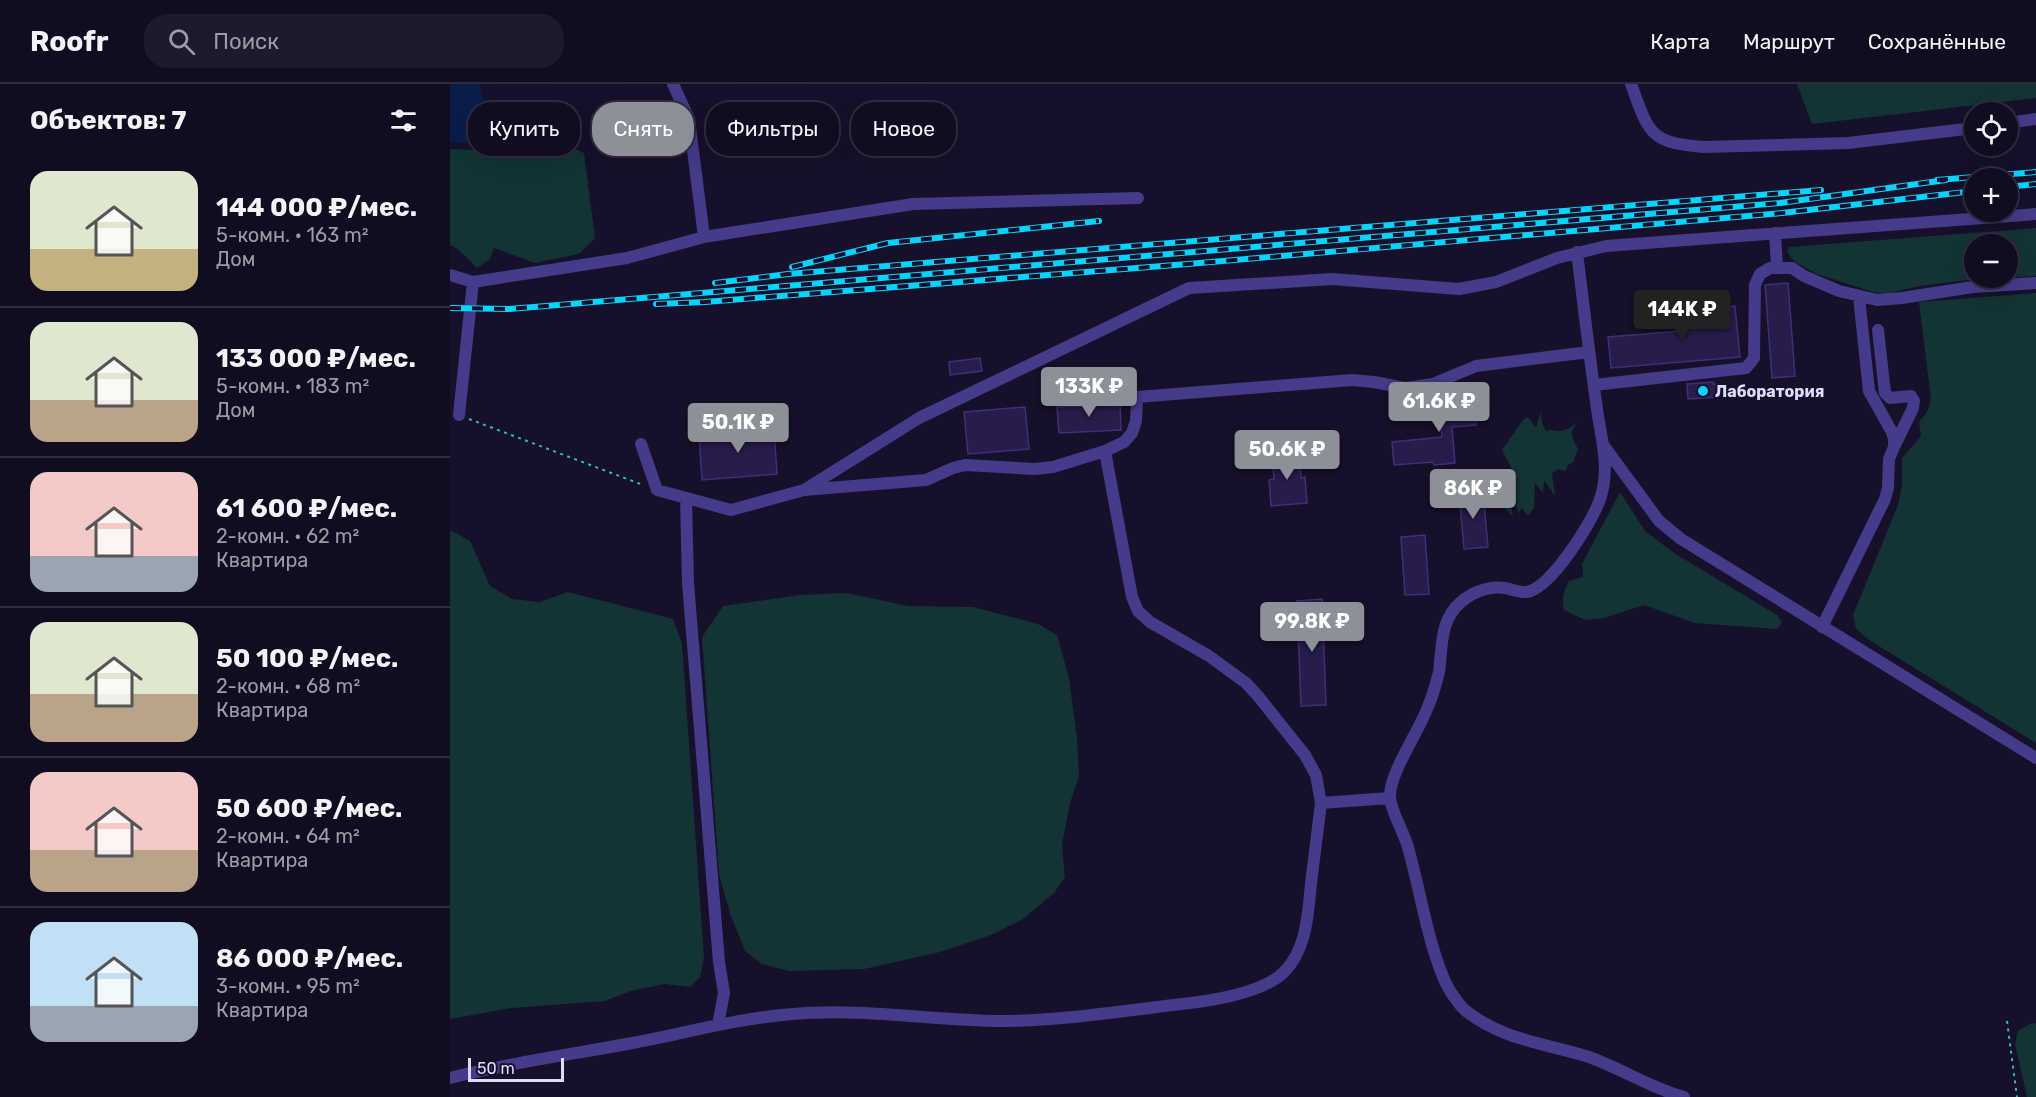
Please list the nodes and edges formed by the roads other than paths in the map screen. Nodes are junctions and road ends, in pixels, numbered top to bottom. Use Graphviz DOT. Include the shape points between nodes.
graph roads {
  1 [pos="673,84"];
  2 [pos="1631,84"];
  3 [pos="2036,119"];
  4 [pos="2018,121"];
  5 [pos="1964,129"];
  6 [pos="1138,198"];
  7 [pos="2036,214"];
  8 [pos="1775,233"];
  9 [pos="704,237"];
  10 [pos="1577,252"];
  11 [pos="1777,267"];
  12 [pos="450,275"];
  13 [pos="473,282"];
  14 [pos="2036,283"];
  15 [pos="1859,297"];
  16 [pos="1878,330"];
  17 [pos="1589,352"];
  18 [pos="1594,385"];
  19 [pos="459,415"];
  20 [pos="641,444"];
  21 [pos="1604,445"];
  22 [pos="1894,447"];
  23 [pos="1105,451"];
  24 [pos="804,490"];
  25 [pos="686,498"];
  26 [pos="1822,627"];
  27 [pos="2036,758"];
  28 [pos="1389,798"];
  29 [pos="1321,803"];
  30 [pos="718,1025"];
  31 [pos="450,1078"];
  32 [pos="1684,1097"];
  1 -- 9 [label="lane" via="689,119"];
  2 -- 5 [label="lane" via="1654,135 1685,146 1848,143"];
  3 -- 4 [label="lane"];
  6 -- 9 [label="lane" via="913,204"];
  7 -- 8 [label="lane"];
  8 -- 10 [label="lane" via="1606,246"];
  8 -- 11 [label="lane"];
  9 -- 13 [label="lane" via="627,258"];
  10 -- 17 [label="lane"];
  10 -- 24 [label="lane" via="1496,282 1459,289 1332,279 1189,288 919,418"];
  11 -- 15 [label="lane" via="1792,268 1816,282"];
  11 -- 18 [label="lane" via="1760,274 1755,285 1754,358 1746,368"];
  12 -- 13 [label="lane"];
  13 -- 19 [label="lane"];
  14 -- 15 [label="lane" via="1877,300"];
  15 -- 22 [label="lane" via="1869,391 1892,432"];
  16 -- 22 [label="lane" via="1885,393 1890,398 1911,396 1914,401"];
  17 -- 18 [label="lane"];
  17 -- 23 [label="lane" via="1476,366 1433,384 1405,388 1352,380 1137,397 1132,433 1124,442"];
  18 -- 21 [label="lane"];
  20 -- 25 [label="lane" via="657,490"];
  21 -- 26 [label="lane" via="1659,521 1681,539"];
  21 -- 28 [label="lane" via="1606,474 1599,504 1550,576 1529,591 1501,587 1479,591 1466,597 1449,616 1433,693"];
  22 -- 26 [label="lane" via="1889,459 1888,488 1879,513"];
  23 -- 24 [label="lane" via="1053,467 965,465 926,480"];
  23 -- 29 [label="lane" via="1132,597 1138,611 1246,683 1305,755 1316,775"];
  24 -- 25 [label="lane" via="731,510"];
  25 -- 30 [label="lane" via="688,584 724,993"];
  26 -- 27 [label="lane"];
  28 -- 29 [label="lane"];
  28 -- 32 [label="lane" via="1406,841 1445,981 1464,1009 1498,1031 1586,1056"];
  29 -- 30 [label="lane" via="1300,945 1284,973 1256,988 1207,1001 1061,1019 998,1021 829,1012"];
  30 -- 31 [label="lane"];
}
